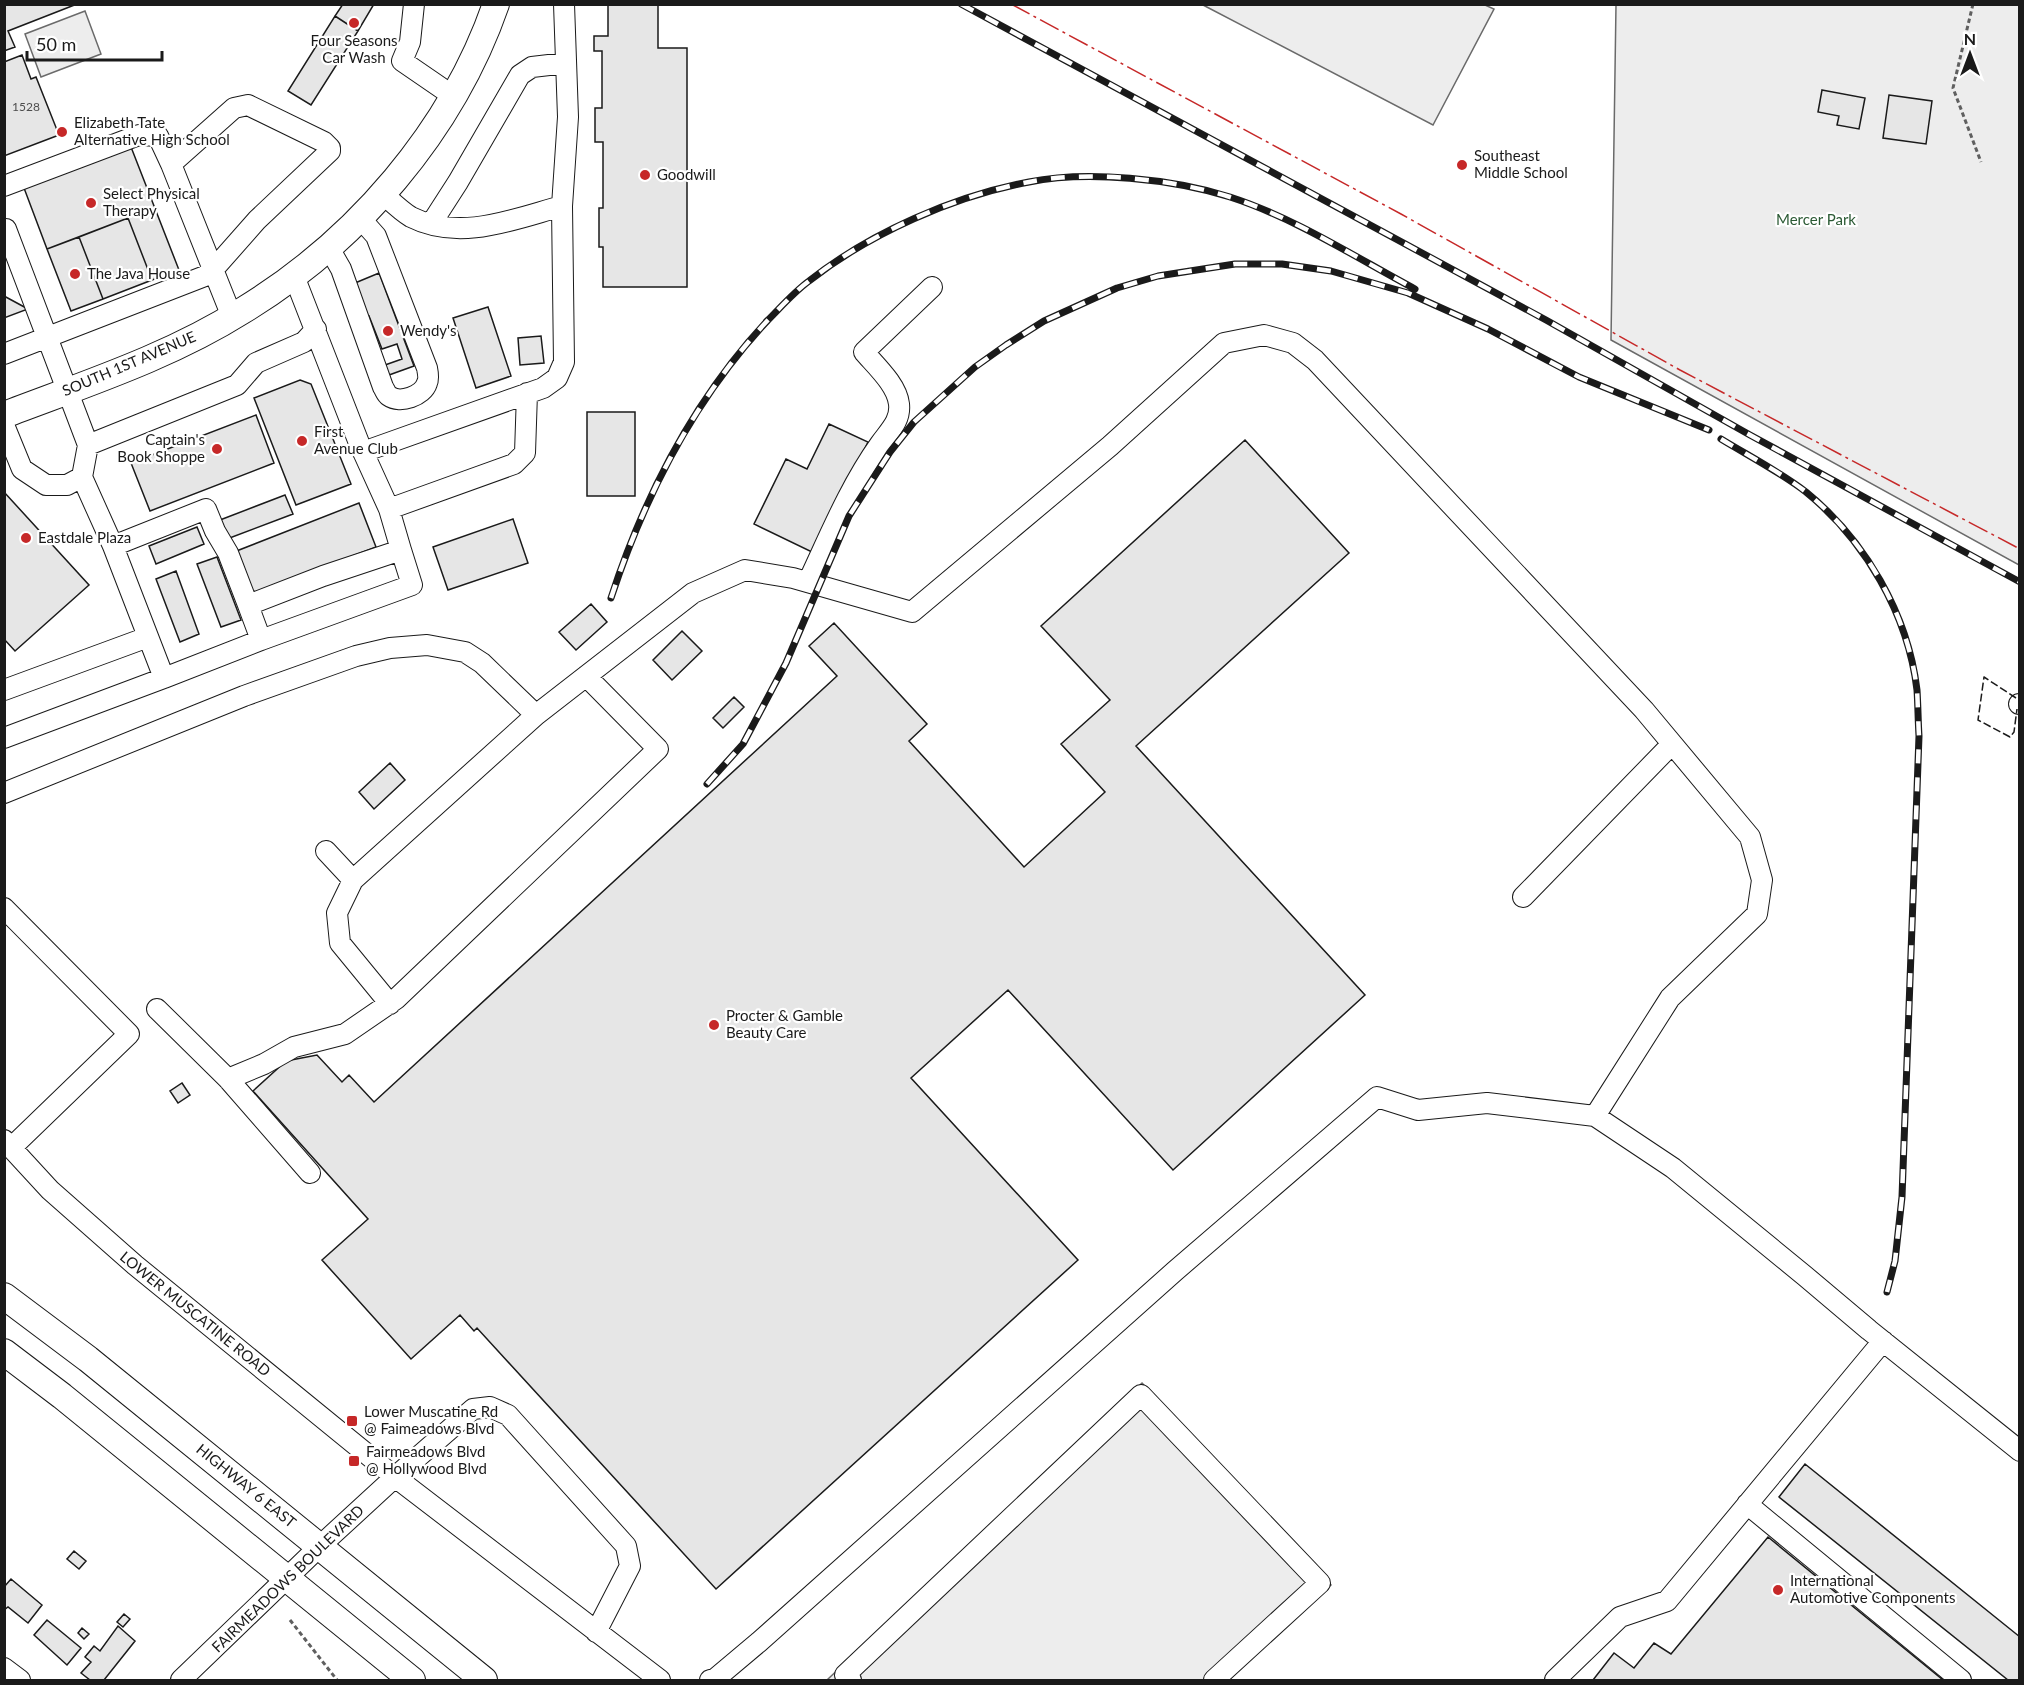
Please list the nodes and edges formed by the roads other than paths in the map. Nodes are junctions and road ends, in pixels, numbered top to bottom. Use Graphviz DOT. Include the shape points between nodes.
graph roads {
  1 [pos="414,4"];
  2 [pos="496,4"];
  3 [pos="564,4"];
  4 [pos="566,63"];
  5 [pos="453,96"];
  6 [pos="171,164"];
  7 [pos="4,186"];
  8 [pos="382,194"];
  9 [pos="562,206"];
  10 [pos="360,218"];
  11 [pos="430,224"];
  12 [pos="5,228"];
  13 [pos="329,248"];
  14 [pos="212,271"];
  15 [pos="294,276"];
  16 [pos="932,287"];
  17 [pos="232,317"];
  18 [pos="316,329"];
  19 [pos="49,339"];
  20 [pos="4,354"];
  21 [pos="69,390"];
  22 [pos="527,393"];
  23 [pos="4,415"];
  24 [pos="4,425"];
  25 [pos="88,445"];
  26 [pos="363,452"];
  27 [pos="10,457"];
  28 [pos="82,477"];
  29 [pos="389,509"];
  30 [pos="113,546"];
  31 [pos="401,550"];
  32 [pos="808,582"];
  33 [pos="248,605"];
  34 [pos="148,637"];
  35 [pos="261,640"];
  36 [pos="586,676"];
  37 [pos="164,678"];
  38 [pos="4,690"];
  39 [pos="536,715"];
  40 [pos="4,738"];
  41 [pos="1672,744"];
  42 [pos="4,793"];
  43 [pos="326,851"];
  44 [pos="353,880"];
  45 [pos="1523,897"];
  46 [pos="4,908"];
  47 [pos="390,1004"];
  48 [pos="157,1009"];
  49 [pos="228,1079"];
  50 [pos="1595,1116"];
  51 [pos="8,1144"];
  52 [pos="310,1173"];
  53 [pos="4,1296"];
  54 [pos="1883,1341"];
  55 [pos="4,1352"];
  56 [pos="2019,1451"];
  57 [pos="395,1477"];
  58 [pos="1748,1504"];
  59 [pos="320,1546"];
  60 [pos="287,1579"];
  61 [pos="596,1632"];
  62 [pos="4,1668"];
  63 [pos="20,1680"];
  64 [pos="181,1680"];
  65 [pos="412,1680"];
  66 [pos="484,1680"];
  67 [pos="660,1680"];
  68 [pos="710,1680"];
  69 [pos="851,1680"];
  70 [pos="1214,1680"];
  71 [pos="1555,1680"];
  72 [pos="1961,1680"];
  1 -- 5 [label="street" via="410,42 402,61"];
  2 -- 5 [label="main road, SOUTH 1ST AVENUE"];
  3 -- 4 [label="street"];
  4 -- 9 [label="street" via="568,117"];
  4 -- 11 [label="street" via="532,67 520,75"];
  5 -- 8 [label="main road, SOUTH 1ST AVENUE" via="422,144"];
  6 -- 7 [label="street" via="158,136 139,135"];
  6 -- 14 [label="street"];
  6 -- 14 [label="street" via="241,105 330,147 323,160 257,220"];
  8 -- 10 [label="main road, SOUTH 1ST AVENUE"];
  8 -- 11 [label="street" via="410,216"];
  9 -- 11 [label="street" via="482,227"];
  9 -- 22 [label="street" via="564,362 557,378"];
  10 -- 13 [label="main road, SOUTH 1ST AVENUE"];
  10 -- 13 [label="street" via="376,236 427,368 427,383 416,396 389,396 383,387 341,269"];
  12 -- 19 [label="street"];
  13 -- 15 [label="main road, SOUTH 1ST AVENUE"];
  14 -- 17 [label="street"];
  14 -- 19 [label="street"];
  15 -- 17 [label="main road, SOUTH 1ST AVENUE"];
  15 -- 18 [label="street"];
  16 -- 32 [label="street" via="864,352 893,387 899,417 842,510"];
  17 -- 21 [label="main road, SOUTH 1ST AVENUE" via="175,347"];
  18 -- 25 [label="street" via="304,342 256,363 237,385"];
  18 -- 26 [label="street"];
  19 -- 20 [label="street"];
  19 -- 21 [label="street"];
  21 -- 23 [label="main road, SOUTH 1ST AVENUE"];
  21 -- 25 [label="street"];
  22 -- 26 [label="street"];
  22 -- 29 [label="street" via="525,453 514,464"];
  24 -- 27 [label="street"];
  25 -- 28 [label="street"];
  26 -- 29 [label="street"];
  27 -- 28 [label="street" via="46,485 67,485"];
  28 -- 30 [label="street"];
  29 -- 31 [label="street"];
  30 -- 33 [label="street" via="206,509"];
  30 -- 34 [label="street"];
  31 -- 33 [label="street"];
  31 -- 35 [label="street" via="412,585"];
  32 -- 36 [label="street" via="745,570 693,593"];
  32 -- 41 [label="street" via="912,612 1110,446 1224,343 1264,335 1293,343 1315,360"];
  33 -- 35 [label="street"];
  34 -- 37 [label="street"];
  34 -- 38 [label="street"];
  35 -- 37 [label="street"];
  36 -- 39 [label="street"];
  36 -- 47 [label="street" via="658,749"];
  37 -- 40 [label="street"];
  39 -- 42 [label="street" via="482,663 465,652 427,645 390,648 356,656 244,696"];
  39 -- 44 [label="street"];
  41 -- 45 [label="street"];
  41 -- 50 [label="street" via="1750,837 1762,880 1757,914 1670,998"];
  43 -- 44 [label="street"];
  44 -- 47 [label="street" via="337,913 340,943"];
  46 -- 51 [label="street" via="129,1034"];
  47 -- 49 [label="street" via="345,1034 294,1047"];
  48 -- 49 [label="street"];
  49 -- 52 [label="street"];
  50 -- 54 [label="street" via="1673,1168"];
  50 -- 68 [label="street" via="1487,1103 1418,1110 1377,1097 1175,1271 759,1642"];
  51 -- 57 [label="street, LOWER MUSCATINE ROAD" via="50,1190 112,1245"];
  53 -- 59 [label="main road, HIGHWAY 6 EAST"];
  54 -- 56 [label="street"];
  54 -- 58 [label="street"];
  55 -- 60 [label="main road"];
  57 -- 59 [label="street, FAIRMEADOWS BOULEVARD"];
  57 -- 61 [label="street, LOWER MUSCATINE ROAD"];
  57 -- 61 [label="street, FAIRMEADOWS BOULEVARD" via="473,1409 490,1407 508,1414 626,1546 630,1566"];
  58 -- 71 [label="street" via="1667,1601 1620,1617"];
  58 -- 72 [label="street"];
  59 -- 60 [label="street, FAIRMEADOWS BOULEVARD"];
  59 -- 66 [label="main road, HIGHWAY 6 EAST"];
  60 -- 64 [label="street, FAIRMEADOWS BOULEVARD"];
  60 -- 65 [label="main road"];
  61 -- 67 [label="street, LOWER MUSCATINE ROAD"];
  62 -- 63 [label="street"];
  69 -- 70 [label="street" via="845,1675 1141,1395 1320,1583"];
}
